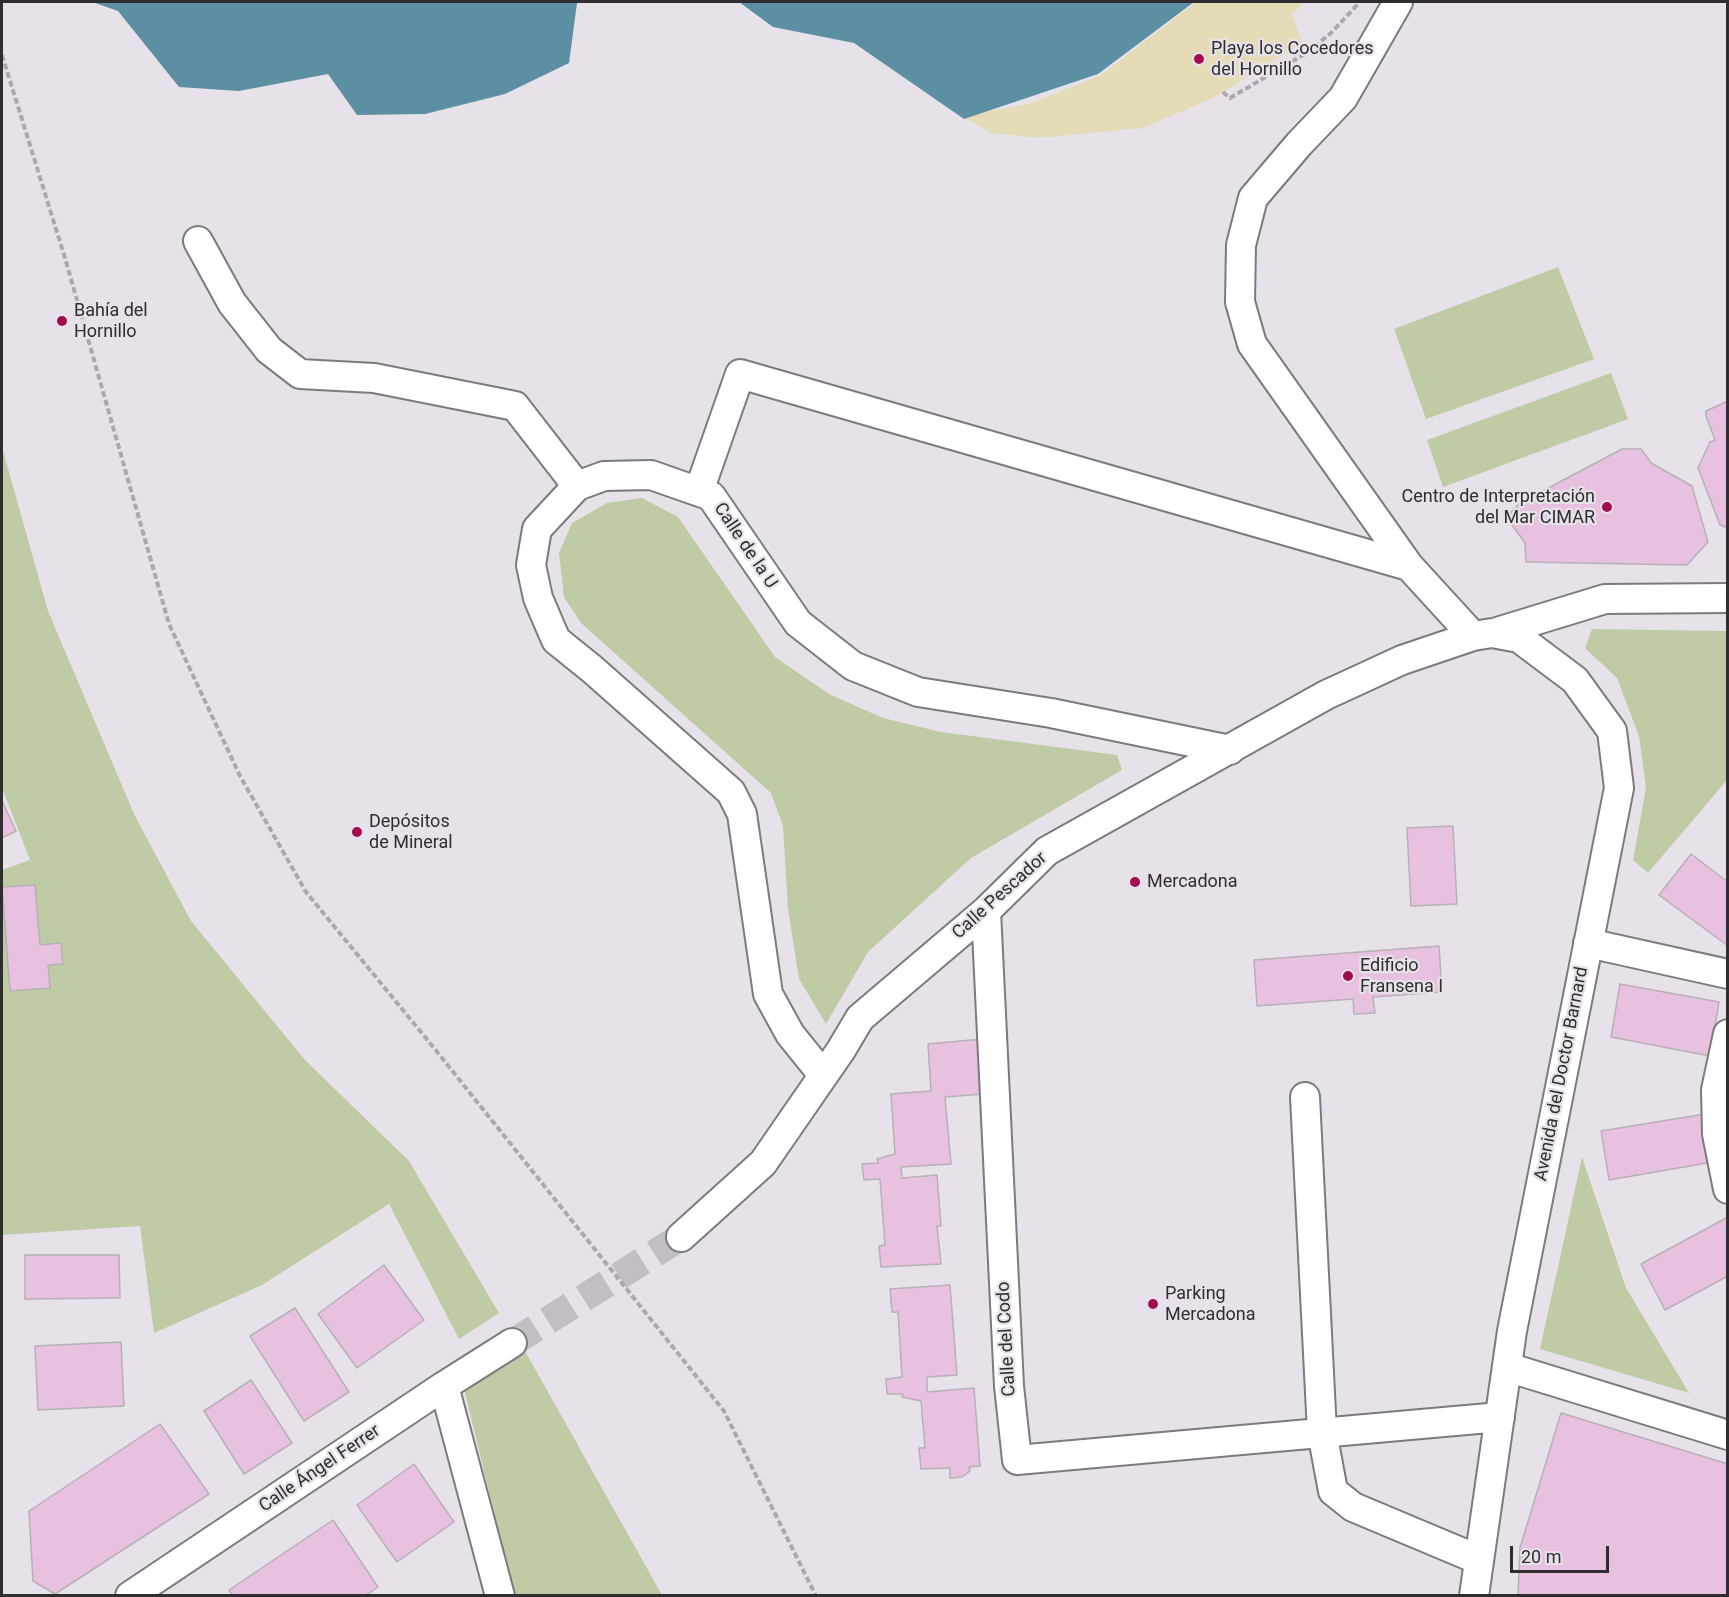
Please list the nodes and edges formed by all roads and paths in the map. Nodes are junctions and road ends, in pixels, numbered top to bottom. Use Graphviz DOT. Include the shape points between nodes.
graph roads {
  1 [pos="1361,2"];
  2 [pos="1398,2"];
  3 [pos="2,55"];
  4 [pos="1223,92"];
  5 [pos="198,241"];
  6 [pos="576,486"];
  7 [pos="699,491"];
  8 [pos="1409,566"];
  9 [pos="1728,598"];
  10 [pos="1482,634"];
  11 [pos="1230,750"];
  12 [pos="986,911"];
  13 [pos="1588,943"];
  14 [pos="1728,974"];
  15 [pos="1728,1034"];
  16 [pos="823,1075"];
  17 [pos="1305,1097"];
  18 [pos="1722,1134"];
  19 [pos="1728,1189"];
  20 [pos="681,1237"];
  21 [pos="512,1343"];
  22 [pos="1507,1367"];
  23 [pos="444,1386"];
  24 [pos="1500,1417"];
  25 [pos="1323,1432"];
  26 [pos="1728,1435"];
  27 [pos="1477,1559"];
  28 [pos="130,1596"];
  29 [pos="500,1596"];
  30 [pos="816,1596"];
  31 [pos="1474,1596"];
  1 -- 4 [label="path" via="1331,33 1286,67 1230,98"];
  2 -- 8 [label="street" via="1343,98 1253,198 1241,245 1240,302 1252,344"];
  3 -- 30 [label="path" via="170,624 240,776 306,892 724,1411"];
  5 -- 6 [label="street" via="232,303 269,350 300,374 374,378 515,406"];
  6 -- 7 [label="street, Calle de la U" via="604,476 651,475"];
  6 -- 16 [label="street, Calle de la U" via="537,529 531,565 538,598 556,640 731,792 741,814 768,994 790,1034"];
  7 -- 8 [label="street" via="741,374"];
  7 -- 11 [label="street, Calle de la U" via="711,496 798,623 853,666 918,692 1051,713"];
  8 -- 10 [label="street"];
  9 -- 10 [label="street, Calle Pescador" via="1605,599"];
  10 -- 11 [label="street, Calle Pescador" via="1402,660 1326,695"];
  10 -- 13 [label="street, Avenida del Doctor Barnard" via="1519,638 1575,680 1612,731 1619,788"];
  11 -- 12 [label="street, Calle Pescador" via="1047,851"];
  12 -- 16 [label="street, Calle Pescador" via="860,1018"];
  12 -- 25 [label="street, Calle del Codo" via="1009,1386 1017,1460"];
  13 -- 14 [label="street"];
  13 -- 22 [label="street, Avenida del Doctor Barnard"];
  15 -- 18 [label="street" via="1716,1090"];
  16 -- 20 [label="street, Calle Pescador" via="762,1163"];
  17 -- 25 [label="street"];
  18 -- 19 [label="street"];
  21 -- 23 [label="street, Calle Ángel Ferrer"];
  22 -- 24 [label="street, Avenida del Doctor Barnard"];
  22 -- 26 [label="street"];
  23 -- 28 [label="street, Calle Ángel Ferrer"];
  23 -- 29 [label="street"];
  24 -- 25 [label="street, Calle del Codo"];
  24 -- 27 [label="street, Avenida del Doctor Barnard"];
  25 -- 27 [label="street" via="1333,1491 1353,1507"];
  27 -- 31 [label="street, Avenida del Doctor Barnard"];
}
